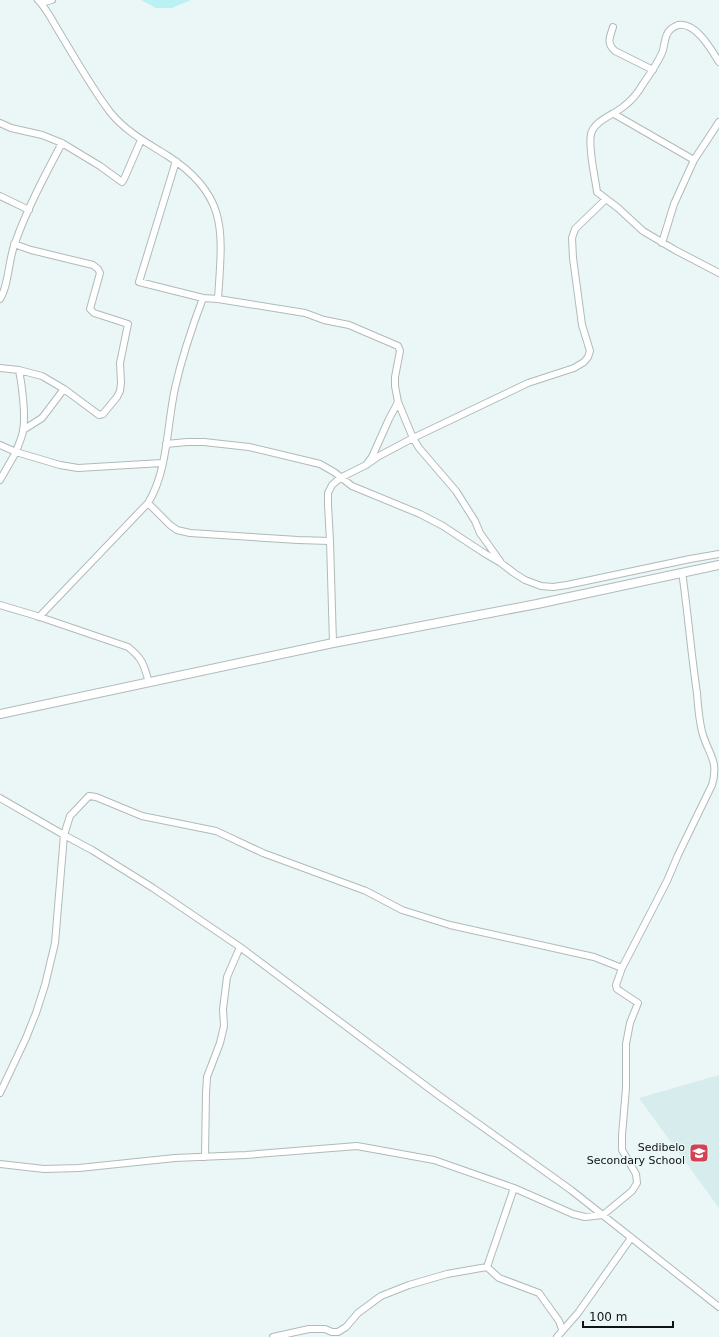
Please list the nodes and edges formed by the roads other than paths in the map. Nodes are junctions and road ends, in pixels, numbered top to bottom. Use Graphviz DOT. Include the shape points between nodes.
graph roads {
  1 [pos="52,0"];
  2 [pos="39,1"];
  3 [pos="614,27"];
  4 [pos="719,62"];
  5 [pos="653,70"];
  6 [pos="614,114"];
  7 [pos="719,122"];
  8 [pos="0,123"];
  9 [pos="141,140"];
  10 [pos="62,143"];
  11 [pos="694,160"];
  12 [pos="176,161"];
  13 [pos="0,196"];
  14 [pos="606,199"];
  15 [pos="29,210"];
  16 [pos="662,242"];
  17 [pos="14,244"];
  18 [pos="719,273"];
  19 [pos="0,279"];
  20 [pos="6,283"];
  21 [pos="203,298"];
  22 [pos="0,299"];
  23 [pos="218,299"];
  24 [pos="0,368"];
  25 [pos="19,370"];
  26 [pos="64,389"];
  27 [pos="398,402"];
  28 [pos="23,430"];
  29 [pos="413,438"];
  30 [pos="166,444"];
  31 [pos="0,445"];
  32 [pos="16,452"];
  33 [pos="162,463"];
  34 [pos="366,465"];
  35 [pos="340,478"];
  36 [pos="0,480"];
  37 [pos="148,503"];
  38 [pos="330,541"];
  39 [pos="719,554"];
  40 [pos="501,563"];
  41 [pos="719,565"];
  42 [pos="682,572"];
  43 [pos="0,606"];
  44 [pos="39,617"];
  45 [pos="333,643"];
  46 [pos="149,683"];
  47 [pos="0,714"];
  48 [pos="0,798"];
  49 [pos="64,835"];
  50 [pos="240,947"];
  51 [pos="622,968"];
  52 [pos="0,1093"];
  53 [pos="205,1157"];
  54 [pos="0,1164"];
  55 [pos="514,1188"];
  56 [pos="603,1216"];
  57 [pos="631,1238"];
  58 [pos="487,1267"];
  59 [pos="719,1308"];
  60 [pos="562,1329"];
  61 [pos="273,1337"];
  62 [pos="557,1337"];
  1 -- 2 [label="street"];
  2 -- 9 [label="street" via="106,106 117,120"];
  3 -- 5 [label="street" via="608,41 610,47"];
  4 -- 5 [label="street" via="698,34 687,26 677,25 669,30"];
  5 -- 6 [label="street" via="635,95"];
  6 -- 11 [label="street"];
  6 -- 14 [label="street" via="595,126 591,134 597,192"];
  7 -- 11 [label="street"];
  8 -- 10 [label="street"];
  9 -- 10 [label="street" via="122,182"];
  9 -- 12 [label="street"];
  10 -- 15 [label="street"];
  11 -- 16 [label="street" via="674,204"];
  12 -- 21 [label="street" via="138,282"];
  12 -- 23 [label="street" via="193,175 209,195 216,209 220,250"];
  13 -- 15 [label="street"];
  14 -- 16 [label="street" via="643,231"];
  14 -- 29 [label="street" via="575,229 572,238 582,325 590,351 584,362 574,368 528,383"];
  15 -- 17 [label="street"];
  16 -- 18 [label="street"];
  17 -- 20 [label="street"];
  17 -- 26 [label="street" via="93,265 100,273 90,309 94,313 128,324 120,363 120,391 107,411 99,414"];
  19 -- 20 [label="street"];
  20 -- 22 [label="street"];
  21 -- 23 [label="street"];
  21 -- 30 [label="street" via="175,388"];
  23 -- 27 [label="street" via="305,313 349,325 398,346 400,351 395,386"];
  24 -- 25 [label="street"];
  25 -- 26 [label="street" via="36,374"];
  25 -- 28 [label="street"];
  26 -- 28 [label="street" via="42,418"];
  27 -- 29 [label="street"];
  27 -- 34 [label="street"];
  28 -- 32 [label="street"];
  29 -- 34 [label="street"];
  29 -- 40 [label="street" via="456,491"];
  30 -- 33 [label="street"];
  30 -- 35 [label="street" via="204,442 249,447 320,464"];
  31 -- 32 [label="street"];
  32 -- 33 [label="street" via="78,468"];
  32 -- 36 [label="street"];
  33 -- 37 [label="street" via="158,482"];
  34 -- 35 [label="street"];
  35 -- 38 [label="street" via="328,493"];
  35 -- 40 [label="street" via="352,486 443,526"];
  37 -- 38 [label="street" via="170,525 177,530 190,533"];
  37 -- 44 [label="street"];
  38 -- 45 [label="street"];
  39 -- 40 [label="street" via="553,588 525,580"];
  41 -- 42 [label="main road"];
  42 -- 45 [label="main road" via="537,604"];
  42 -- 51 [label="street" via="699,711 703,736 714,759 714,778 667,881"];
  43 -- 44 [label="street"];
  44 -- 46 [label="street" via="128,647 138,655"];
  45 -- 46 [label="main road"];
  46 -- 47 [label="main road"];
  48 -- 49 [label="street"];
  49 -- 50 [label="street" via="147,884"];
  49 -- 51 [label="street" via="70,816 90,796 96,797 142,816 216,831 263,852 366,891 402,910 458,926 594,956"];
  49 -- 52 [label="street" via="55,943 36,1013"];
  50 -- 53 [label="street" via="227,977 223,1009 224,1026 207,1077"];
  50 -- 56 [label="street"];
  51 -- 56 [label="street" via="617,989 638,1003 630,1023 626,1044 622,1135 622,1150 636,1174 637,1183 632,1191"];
  53 -- 54 [label="street" via="44,1170"];
  53 -- 55 [label="street" via="357,1146 434,1160"];
  55 -- 56 [label="street" via="573,1214 585,1217"];
  55 -- 58 [label="street"];
  56 -- 57 [label="street"];
  57 -- 59 [label="street"];
  57 -- 60 [label="street" via="578,1312"];
  58 -- 60 [label="street" via="500,1278 539,1293"];
  58 -- 61 [label="street" via="447,1274 381,1296 338,1332 309,1329"];
  60 -- 62 [label="street"];
}
